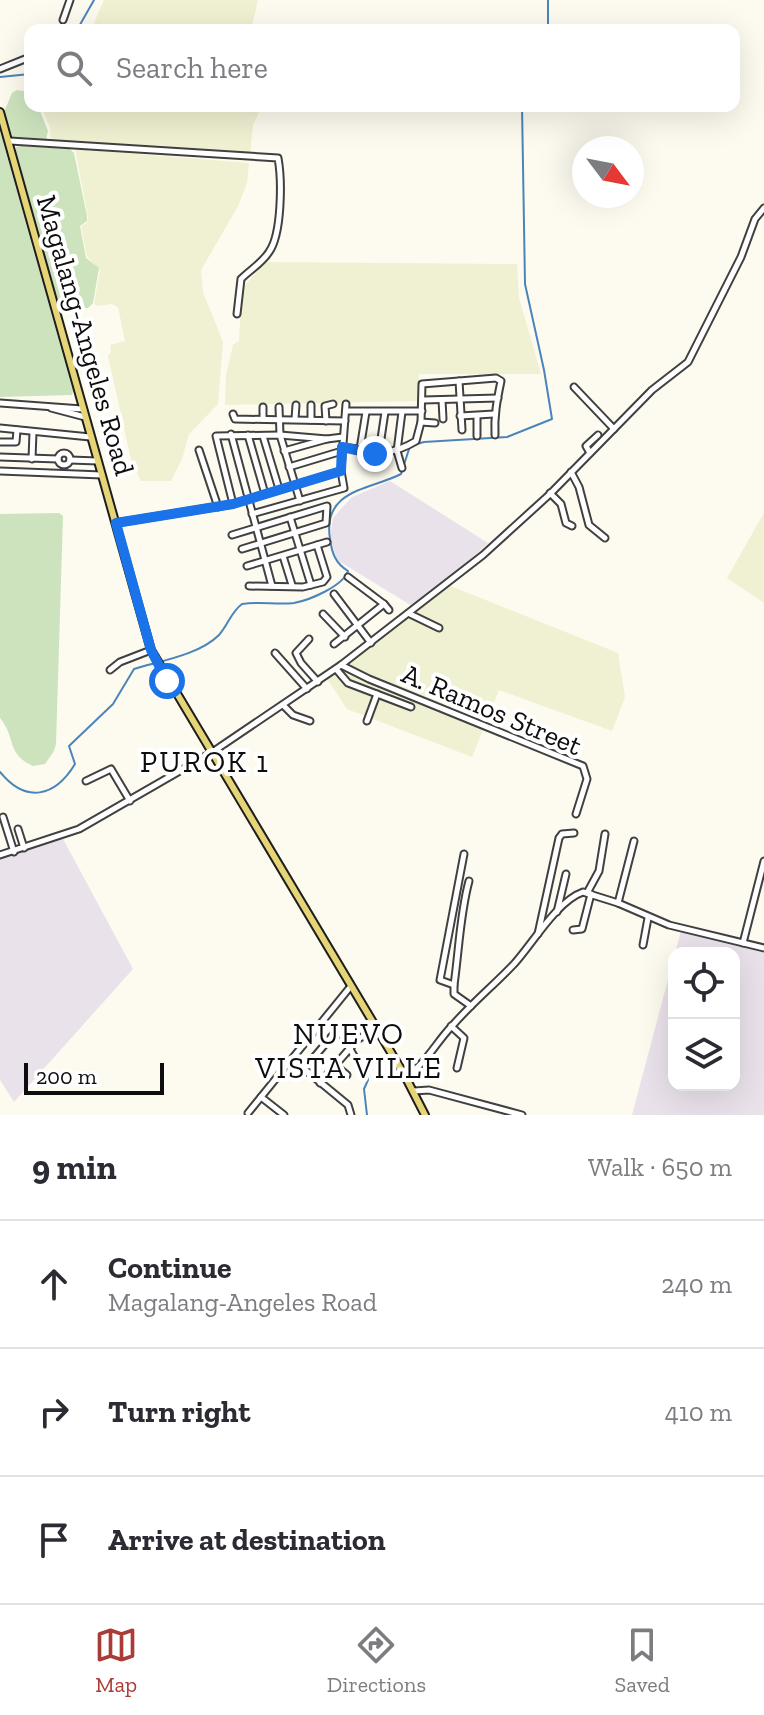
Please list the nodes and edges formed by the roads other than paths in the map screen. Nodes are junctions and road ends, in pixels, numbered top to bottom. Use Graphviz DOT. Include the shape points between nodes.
graph roads {
  1 [pos="70,0"];
  2 [pos="63,20"];
  3 [pos="24,59"];
  4 [pos="0,69"];
  5 [pos="0,112"];
  6 [pos="10,141"];
  7 [pos="764,208"];
  8 [pos="237,314"];
  9 [pos="459,381"];
  10 [pos="574,387"];
  11 [pos="498,398"];
  12 [pos="423,400"];
  13 [pos="442,400"];
  14 [pos="460,400"];
  15 [pos="0,403"];
  16 [pos="333,404"];
  17 [pos="296,405"];
  18 [pos="311,405"];
  19 [pos="263,407"];
  20 [pos="279,407"];
  21 [pos="82,409"];
  22 [pos="71,411"];
  23 [pos="422,411"];
  24 [pos="366,412"];
  25 [pos="385,412"];
  26 [pos="402,412"];
  27 [pos="233,414"];
  28 [pos="494,414"];
  29 [pos="460,416"];
  30 [pos="477,416"];
  31 [pos="85,417"];
  32 [pos="263,419"];
  33 [pos="279,419"];
  34 [pos="295,419"];
  35 [pos="443,419"];
  36 [pos="311,420"];
  37 [pos="326,421"];
  38 [pos="345,421"];
  39 [pos="421,422"];
  40 [pos="435,423"];
  41 [pos="0,428"];
  42 [pos="614,429"];
  43 [pos="17,430"];
  44 [pos="462,430"];
  45 [pos="33,432"];
  46 [pos="231,434"];
  47 [pos="248,435"];
  48 [pos="280,435"];
  49 [pos="495,435"];
  50 [pos="598,435"];
  51 [pos="263,436"];
  52 [pos="477,436"];
  53 [pos="90,437"];
  54 [pos="343,437"];
  55 [pos="327,439"];
  56 [pos="0,442"];
  57 [pos="342,449"];
  58 [pos="360,449"];
  59 [pos="199,450"];
  60 [pos="284,451"];
  61 [pos="397,451"];
  62 [pos="379,452"];
  63 [pos="590,453"];
  64 [pos="0,457"];
  65 [pos="32,459"];
  66 [pos="98,461"];
  67 [pos="289,467"];
  68 [pos="402,468"];
  69 [pos="0,471"];
  70 [pos="341,471"];
  71 [pos="571,472"];
  72 [pos="102,475"];
  73 [pos="294,485"];
  74 [pos="279,489"];
  75 [pos="550,493"];
  76 [pos="265,494"];
  77 [pos="249,499"];
  78 [pos="300,501"];
  79 [pos="233,504"];
  80 [pos="218,507"];
  81 [pos="252,514"];
  82 [pos="290,517"];
  83 [pos="116,523"];
  84 [pos="572,526"];
  85 [pos="256,527"];
  86 [pos="295,534"];
  87 [pos="232,535"];
  88 [pos="605,538"];
  89 [pos="327,542"];
  90 [pos="261,544"];
  91 [pos="317,545"];
  92 [pos="242,549"];
  93 [pos="300,550"];
  94 [pos="283,556"];
  95 [pos="266,561"];
  96 [pos="247,566"];
  97 [pos="348,577"];
  98 [pos="292,585"];
  99 [pos="311,585"];
  100 [pos="249,586"];
  101 [pos="272,586"];
  102 [pos="334,594"];
  103 [pos="384,604"];
  104 [pos="389,610"];
  105 [pos="323,614"];
  106 [pos="410,614"];
  107 [pos="358,625"];
  108 [pos="439,628"];
  109 [pos="345,637"];
  110 [pos="309,639"];
  111 [pos="371,643"];
  112 [pos="334,644"];
  113 [pos="151,650"];
  114 [pos="275,653"];
  115 [pos="339,667"];
  116 [pos="110,670"];
  117 [pos="318,682"];
  118 [pos="307,689"];
  119 [pos="377,694"];
  120 [pos="283,705"];
  121 [pos="411,707"];
  122 [pos="310,721"];
  123 [pos="367,721"];
  124 [pos="211,753"];
  125 [pos="86,781"];
  126 [pos="130,801"];
  127 [pos="576,814"];
  128 [pos="3,817"];
  129 [pos="18,829"];
  130 [pos="574,833"];
  131 [pos="605,834"];
  132 [pos="634,841"];
  133 [pos="24,848"];
  134 [pos="14,852"];
  135 [pos="464,854"];
  136 [pos="0,855"];
  137 [pos="764,861"];
  138 [pos="566,874"];
  139 [pos="469,881"];
  140 [pos="589,893"];
  141 [pos="618,903"];
  142 [pos="557,912"];
  143 [pos="648,918"];
  144 [pos="573,930"];
  145 [pos="538,935"];
  146 [pos="743,943"];
  147 [pos="643,945"];
  148 [pos="764,948"];
  149 [pos="454,985"];
  150 [pos="351,986"];
  151 [pos="471,1006"];
  152 [pos="451,1026"];
  153 [pos="376,1028"];
  154 [pos="350,1047"];
  155 [pos="292,1059"];
  156 [pos="335,1065"];
  157 [pos="360,1066"];
  158 [pos="457,1068"];
  159 [pos="304,1069"];
  160 [pos="347,1075"];
  161 [pos="405,1076"];
  162 [pos="320,1083"];
  163 [pos="414,1091"];
  164 [pos="261,1097"];
  165 [pos="248,1113"];
  166 [pos="284,1115"];
  167 [pos="351,1115"];
  168 [pos="425,1115"];
  169 [pos="433,1115"];
  170 [pos="522,1115"];
  1 -- 2 [label="street"];
  3 -- 4 [label="street"];
  5 -- 6 [label="main road, Magalang-Angeles Road"];
  6 -- 8 [label="street" via="278,158 276,239 241,279"];
  6 -- 21 [label="main road, Magalang-Angeles Road"];
  7 -- 42 [label="street" via="688,362"];
  9 -- 11 [label="street" via="499,379"];
  9 -- 12 [label="street" via="422,384"];
  9 -- 14 [label="street"];
  10 -- 42 [label="street"];
  11 -- 14 [label="street"];
  11 -- 28 [label="street"];
  12 -- 13 [label="street"];
  12 -- 23 [label="street"];
  13 -- 14 [label="street"];
  13 -- 35 [label="street"];
  14 -- 29 [label="street"];
  15 -- 22 [label="street"];
  16 -- 37 [label="street" via="325,406"];
  17 -- 34 [label="street"];
  18 -- 36 [label="street"];
  19 -- 32 [label="street"];
  20 -- 33 [label="street"];
  21 -- 22 [label="street"];
  21 -- 31 [label="main road, Magalang-Angeles Road"];
  22 -- 31 [label="street"];
  23 -- 26 [label="street"];
  23 -- 39 [label="street"];
  24 -- 25 [label="street"];
  24 -- 38 [label="street" via="346,408"];
  24 -- 58 [label="street"];
  25 -- 26 [label="street"];
  25 -- 62 [label="street"];
  26 -- 61 [label="street"];
  27 -- 32 [label="street" via="235,419"];
  28 -- 30 [label="street"];
  28 -- 49 [label="street"];
  29 -- 30 [label="street"];
  29 -- 44 [label="street"];
  30 -- 52 [label="street"];
  31 -- 53 [label="main road, Magalang-Angeles Road"];
  32 -- 33 [label="street"];
  33 -- 34 [label="street"];
  33 -- 48 [label="street"];
  34 -- 36 [label="street"];
  36 -- 37 [label="street"];
  37 -- 38 [label="street"];
  38 -- 54 [label="street"];
  39 -- 40 [label="street"];
  39 -- 61 [label="street" via="416,441"];
  41 -- 43 [label="street"];
  42 -- 63 [label="street"];
  43 -- 45 [label="street"];
  43 -- 56 [label="street" via="16,442"];
  45 -- 53 [label="street"];
  45 -- 65 [label="street"];
  46 -- 47 [label="street"];
  46 -- 77 [label="street"];
  46 -- 79 [label="street" via="216,438"];
  47 -- 51 [label="street"];
  47 -- 76 [label="street"];
  48 -- 51 [label="street"];
  48 -- 55 [label="street"];
  48 -- 60 [label="street"];
  50 -- 63 [label="street" via="586,446"];
  51 -- 74 [label="street"];
  53 -- 66 [label="main road, Magalang-Angeles Road"];
  54 -- 55 [label="street"];
  54 -- 57 [label="street"];
  55 -- 60 [label="street"];
  57 -- 58 [label="street"];
  57 -- 67 [label="street"];
  57 -- 70 [label="street"];
  58 -- 62 [label="street"];
  59 -- 80 [label="street"];
  60 -- 67 [label="street"];
  61 -- 62 [label="street"];
  61 -- 68 [label="street"];
  63 -- 71 [label="street"];
  64 -- 65 [label="street"];
  65 -- 66 [label="street" via="58,459 63,465 70,460"];
  66 -- 72 [label="main road, Magalang-Angeles Road"];
  67 -- 73 [label="street"];
  69 -- 72 [label="street"];
  70 -- 73 [label="street"];
  70 -- 78 [label="street" via="344,488"];
  71 -- 75 [label="street"];
  71 -- 88 [label="street" via="589,525"];
  72 -- 83 [label="main road, Magalang-Angeles Road"];
  73 -- 74 [label="street"];
  73 -- 78 [label="street"];
  74 -- 76 [label="street"];
  75 -- 84 [label="street"];
  75 -- 106 [label="street"];
  76 -- 77 [label="street"];
  77 -- 79 [label="street"];
  77 -- 81 [label="street"];
  78 -- 81 [label="street"];
  79 -- 80 [label="street"];
  80 -- 83 [label="street"];
  81 -- 85 [label="street"];
  82 -- 85 [label="street"];
  82 -- 86 [label="street"];
  82 -- 86 [label="street" via="327,506 326,523"];
  83 -- 113 [label="main road, Magalang-Angeles Road"];
  85 -- 87 [label="street"];
  85 -- 90 [label="street"];
  86 -- 90 [label="street"];
  86 -- 93 [label="street"];
  89 -- 91 [label="street"];
  90 -- 92 [label="street"];
  90 -- 95 [label="street"];
  91 -- 93 [label="street"];
  91 -- 99 [label="street" via="327,577"];
  93 -- 94 [label="street"];
  93 -- 99 [label="street"];
  94 -- 95 [label="street"];
  94 -- 98 [label="street"];
  95 -- 96 [label="street"];
  95 -- 101 [label="street"];
  97 -- 103 [label="street"];
  98 -- 99 [label="street"];
  98 -- 101 [label="street"];
  100 -- 101 [label="street"];
  102 -- 107 [label="street"];
  103 -- 104 [label="street"];
  103 -- 107 [label="street"];
  105 -- 109 [label="street"];
  106 -- 108 [label="street"];
  106 -- 111 [label="street"];
  107 -- 109 [label="street"];
  107 -- 111 [label="street"];
  109 -- 112 [label="street"];
  110 -- 117 [label="street" via="296,653"];
  111 -- 115 [label="street"];
  113 -- 116 [label="street"];
  113 -- 124 [label="main road, Magalang-Angeles Road"];
  114 -- 118 [label="street"];
  115 -- 117 [label="street"];
  115 -- 119 [label="street" via="348,683"];
  115 -- 127 [label="street, A. Ramos Street" via="583,766 587,779"];
  117 -- 118 [label="street"];
  118 -- 120 [label="street"];
  119 -- 121 [label="street"];
  119 -- 123 [label="street"];
  120 -- 122 [label="street"];
  120 -- 124 [label="street"];
  124 -- 126 [label="street"];
  124 -- 150 [label="main road, Magalang-Angeles Road"];
  125 -- 126 [label="street" via="111,769"];
  126 -- 133 [label="street" via="79,829"];
  128 -- 134 [label="street"];
  129 -- 133 [label="street"];
  130 -- 145 [label="street" via="559,838"];
  131 -- 140 [label="street"];
  132 -- 141 [label="street"];
  133 -- 134 [label="street"];
  134 -- 136 [label="street"];
  135 -- 149 [label="street" via="440,980"];
  137 -- 146 [label="street"];
  138 -- 142 [label="street"];
  139 -- 149 [label="street"];
  140 -- 141 [label="street"];
  140 -- 142 [label="street" via="578,893"];
  140 -- 144 [label="street" via="582,929"];
  141 -- 143 [label="street"];
  142 -- 145 [label="street"];
  143 -- 146 [label="street"];
  143 -- 147 [label="street"];
  145 -- 151 [label="street"];
  146 -- 148 [label="street"];
  149 -- 151 [label="street" via="454,994"];
  150 -- 153 [label="main road, Magalang-Angeles Road"];
  150 -- 155 [label="street"];
  151 -- 152 [label="street"];
  152 -- 158 [label="street" via="464,1038"];
  152 -- 161 [label="street" via="418,1068"];
  153 -- 154 [label="street"];
  153 -- 161 [label="main road, Magalang-Angeles Road"];
  154 -- 156 [label="street"];
  154 -- 157 [label="street"];
  154 -- 159 [label="street" via="336,1030"];
  155 -- 159 [label="street"];
  155 -- 164 [label="street"];
  156 -- 160 [label="street"];
  156 -- 162 [label="street"];
  159 -- 162 [label="street"];
  161 -- 163 [label="main road, Magalang-Angeles Road"];
  162 -- 167 [label="street" via="348,1105"];
  163 -- 168 [label="main road, Magalang-Angeles Road"];
  163 -- 170 [label="street" via="429,1090"];
  164 -- 165 [label="street"];
  164 -- 166 [label="street"];
  168 -- 169 [label="street"];
}
